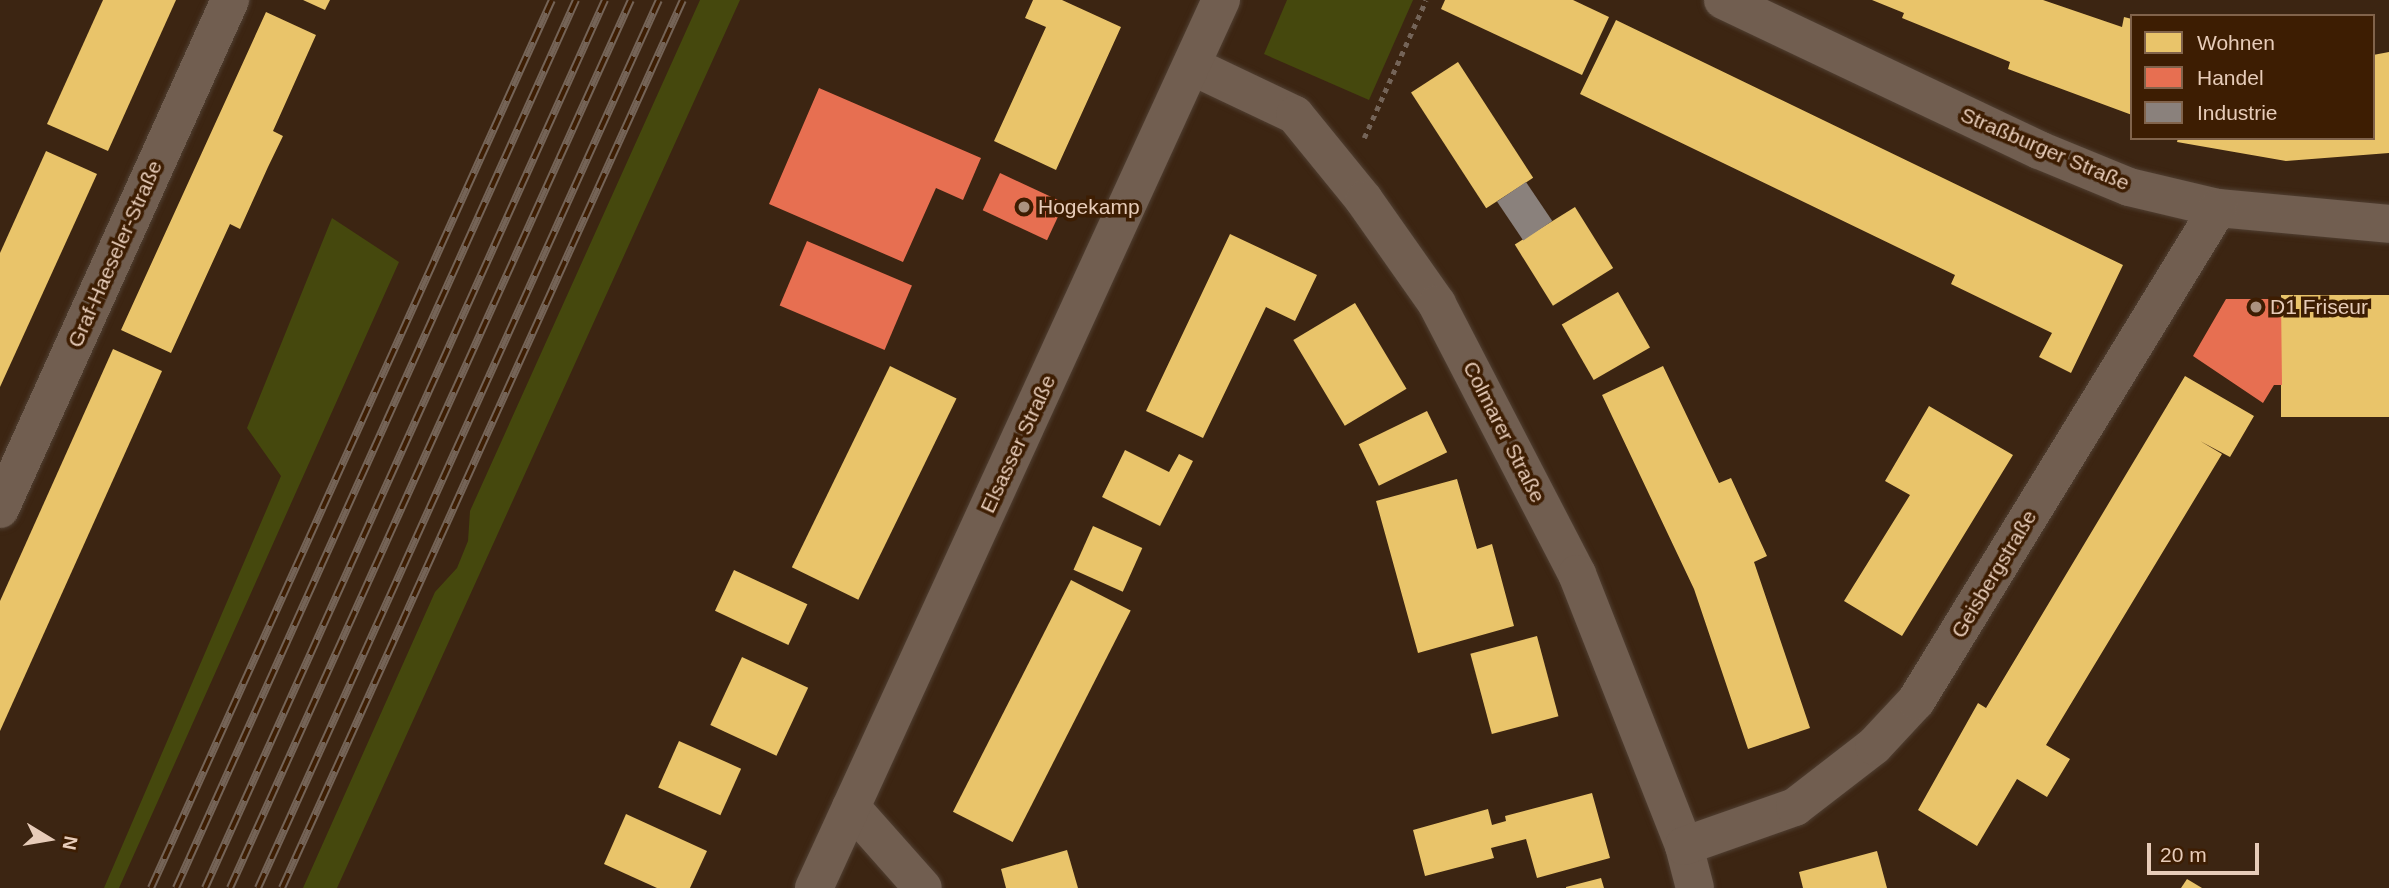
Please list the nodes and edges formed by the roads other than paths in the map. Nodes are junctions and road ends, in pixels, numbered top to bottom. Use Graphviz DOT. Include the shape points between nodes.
graph roads {
  1 [pos="230,0"];
  2 [pos="1221,0"];
  3 [pos="1723,0"];
  4 [pos="1192,66"];
  5 [pos="2218,208"];
  6 [pos="2389,224"];
  7 [pos="0,509"];
  8 [pos="851,807"];
  9 [pos="1684,846"];
  10 [pos="814,888"];
  11 [pos="923,888"];
  12 [pos="1695,888"];
  1 -- 7 [label="street, Graf-Haeseler-Straße"];
  2 -- 4 [label="street, Elsasser Straße"];
  3 -- 5 [label="street, Straßburger Straße" via="2039,150 2129,187"];
  4 -- 8 [label="street, Elsasser Straße"];
  4 -- 9 [label="street, Colmarer Straße" via="1295,115 1437,304 1571,561"];
  5 -- 6 [label="street, Straßburger Straße"];
  5 -- 9 [label="street, Geisbergstraße" via="1916,701 1874,746 1795,807"];
  8 -- 10 [label="street, Elsasser Straße"];
  8 -- 11 [label="street"];
  9 -- 12 [label="street, Colmarer Straße"];
}
